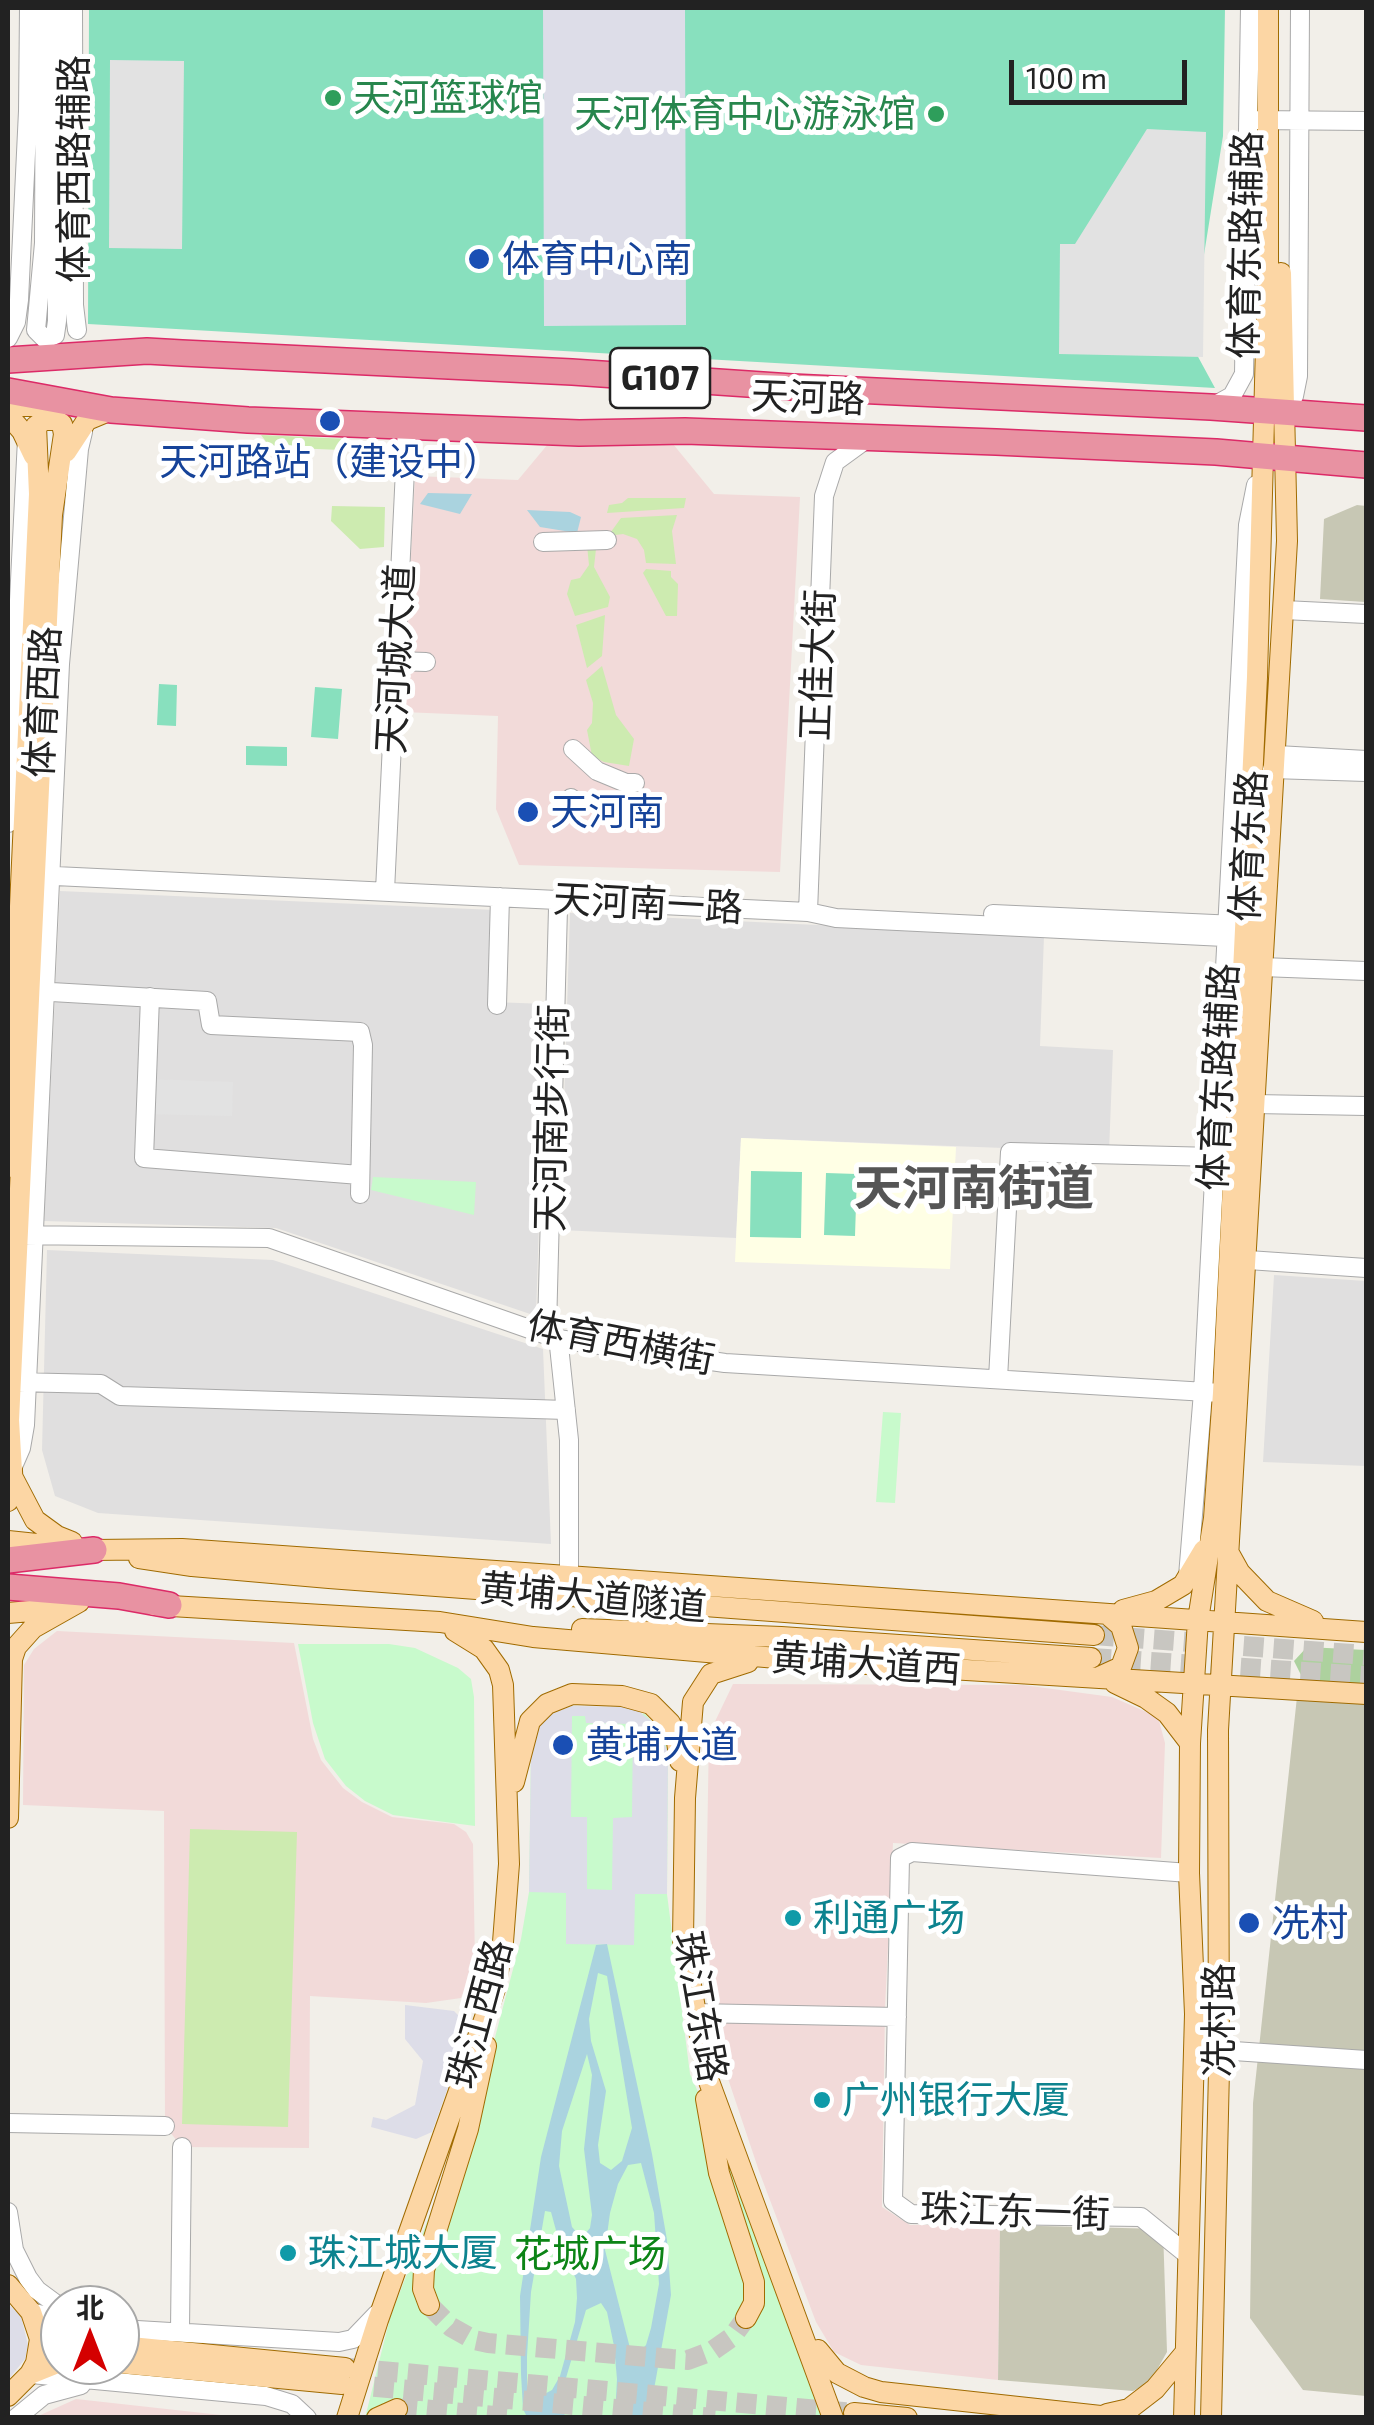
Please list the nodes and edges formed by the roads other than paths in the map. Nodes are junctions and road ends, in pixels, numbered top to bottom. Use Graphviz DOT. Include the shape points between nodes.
graph roads {
  1 [pos="28,8"];
  2 [pos="45,8"];
  3 [pos="58,8"];
  4 [pos="74,8"];
  5 [pos="1250,8"];
  6 [pos="1268,8"];
  7 [pos="1280,8"];
  8 [pos="1300,8"];
  9 [pos="8,63"];
  10 [pos="28,63"];
  11 [pos="1274,120"];
  12 [pos="1366,121"];
  13 [pos="1268,273"];
  14 [pos="49,288"];
  15 [pos="1247,312"];
  16 [pos="77,330"];
  17 [pos="8,344"];
  18 [pos="110,353"];
  19 [pos="59,358"];
  20 [pos="8,360"];
  21 [pos="8,391"];
  22 [pos="8,406"];
  23 [pos="1211,407"];
  24 [pos="110,410"];
  25 [pos="1274,412"];
  26 [pos="8,415"];
  27 [pos="1366,418"];
  28 [pos="407,426"];
  29 [pos="31,433"];
  30 [pos="868,438"];
  31 [pos="1275,456"];
  32 [pos="1366,465"];
  33 [pos="48,470"];
  34 [pos="607,540"];
  35 [pos="61,542"];
  36 [pos="544,542"];
  37 [pos="1284,610"];
  38 [pos="1366,614"];
  39 [pos="12,620"];
  40 [pos="396,662"];
  41 [pos="426,662"];
  42 [pos="573,749"];
  43 [pos="1366,760"];
  44 [pos="1274,762"];
  45 [pos="1366,772"];
  46 [pos="635,784"];
  47 [pos="12,827"];
  48 [pos="42,875"];
  49 [pos="385,891"];
  50 [pos="500,897"];
  51 [pos="558,908"];
  52 [pos="808,912"];
  53 [pos="1236,932"];
  54 [pos="1262,966"];
  55 [pos="1366,972"];
  56 [pos="24,996"];
  57 [pos="150,997"];
  58 [pos="497,1006"];
  59 [pos="1254,1104"];
  60 [pos="8,1105"];
  61 [pos="1366,1106"];
  62 [pos="1215,1157"];
  63 [pos="8,1168"];
  64 [pos="25,1235"];
  65 [pos="1248,1260"];
  66 [pos="1366,1268"];
  67 [pos="546,1328"];
  68 [pos="559,1346"];
  69 [pos="998,1379"];
  70 [pos="18,1382"];
  71 [pos="1213,1392"];
  72 [pos="566,1410"];
  73 [pos="11,1472"];
  74 [pos="8,1501"];
  75 [pos="1214,1518"];
  76 [pos="8,1541"];
  77 [pos="94,1550"];
  78 [pos="1230,1554"];
  79 [pos="8,1560"];
  80 [pos="569,1576"];
  81 [pos="1188,1580"];
  82 [pos="8,1586"];
  83 [pos="8,1599"];
  84 [pos="79,1602"];
  85 [pos="169,1606"];
  86 [pos="8,1613"];
  87 [pos="1107,1614"];
  88 [pos="1198,1620"];
  89 [pos="440,1622"];
  90 [pos="1225,1622"];
  91 [pos="1344,1630"];
  92 [pos="1366,1632"];
  93 [pos="1094,1635"];
  94 [pos="800,1660"];
  95 [pos="1095,1667"];
  96 [pos="8,1680"];
  97 [pos="1196,1684"];
  98 [pos="1221,1686"];
  99 [pos="1366,1694"];
  100 [pos="1190,1743"];
  101 [pos="685,1798"];
  102 [pos="507,1813"];
  103 [pos="8,1818"];
  104 [pos="1190,1874"];
  105 [pos="495,1990"];
  106 [pos="694,2013"];
  107 [pos="897,2017"];
  108 [pos="1219,2050"];
  109 [pos="1366,2060"];
  110 [pos="8,2122"];
  111 [pos="165,2126"];
  112 [pos="182,2147"];
  113 [pos="8,2212"];
  114 [pos="1189,2256"];
  115 [pos="9,2290"];
  116 [pos="40,2292"];
  117 [pos="384,2301"];
  118 [pos="429,2305"];
  119 [pos="31,2312"];
  120 [pos="40,2314"];
  121 [pos="746,2318"];
  122 [pos="40,2321"];
  123 [pos="140,2328"];
  124 [pos="803,2329"];
  125 [pos="189,2332"];
  126 [pos="140,2349"];
  127 [pos="1185,2353"];
  128 [pos="40,2370"];
  129 [pos="140,2373"];
  130 [pos="30,2374"];
  131 [pos="40,2374"];
  132 [pos="140,2376"];
  133 [pos="75,2385"];
  134 [pos="9,2394"];
  135 [pos="843,2415"];
  136 [pos="1113,2416"];
  137 [pos="16,2418"];
  138 [pos="307,2418"];
  139 [pos="347,2418"];
  140 [pos="907,2418"];
  141 [pos="1184,2418"];
  142 [pos="1211,2418"];
  1 -- 10 [label="street, 体育西路辅路"];
  2 -- 14 [label="street"];
  3 -- 14 [label="street"];
  4 -- 16 [label="street, 体育西路辅路"];
  5 -- 11 [label="street, 体育东路辅路"];
  6 -- 11 [label="main road, 体育东路"];
  7 -- 11 [label="main road, 体育东路"];
  8 -- 11 [label="street, 体育东路辅路"];
  9 -- 10 [label="street"];
  10 -- 17 [label="street, 体育西路辅路" via="18,312"];
  11 -- 12 [label="street"];
  11 -- 13 [label="main road, 体育东路"];
  11 -- 15 [label="street, 体育东路辅路"];
  11 -- 25 [label="main road, 体育东路"];
  13 -- 15 [label="street"];
  13 -- 25 [label="main road, 体育东路"];
  14 -- 16 [label="street"];
  14 -- 17 [label="street"];
  15 -- 23 [label="street, 体育东路辅路" via="1241,383"];
  16 -- 18 [label="street"];
  17 -- 19 [label="street"];
  18 -- 19 [label="highway, 天河路 / G107"];
  18 -- 23 [label="highway, 天河路 / G107"];
  19 -- 20 [label="highway, 天河路 / G107"];
  21 -- 24 [label="highway, 天河路 / G107"];
  22 -- 24 [label="main road"];
  23 -- 25 [label="highway, 天河路 / G107"];
  24 -- 28 [label="highway, 天河路 / G107"];
  24 -- 33 [label="main road" via="78,429"];
  24 -- 35 [label="street" via="81,436"];
  25 -- 27 [label="highway, 天河路 / G107"];
  25 -- 31 [label="main road, 体育东路"];
  26 -- 29 [label="main road"];
  28 -- 30 [label="highway, 天河路 / G107"];
  28 -- 40 [label="street, 天河城大道"];
  29 -- 33 [label="main road"];
  29 -- 33 [label="main road" via="48,419 62,424"];
  29 -- 39 [label="street"];
  30 -- 31 [label="highway, 天河路 / G107"];
  30 -- 52 [label="street, 正佳大街" via="835,462 824,496"];
  31 -- 32 [label="highway, 天河路 / G107"];
  31 -- 37 [label="main road, 体育东路"];
  31 -- 53 [label="main road, 体育东路" via="1263,527"];
  33 -- 35 [label="main road, 体育西路"];
  33 -- 47 [label="main road, 体育西路"];
  34 -- 36 [label="street"];
  35 -- 48 [label="main road, 体育西路"];
  37 -- 38 [label="street"];
  37 -- 44 [label="main road, 体育东路"];
  39 -- 47 [label="street"];
  40 -- 41 [label="street"];
  40 -- 49 [label="street, 天河城大道"];
  42 -- 46 [label="street" via="597,771"];
  43 -- 44 [label="street"];
  44 -- 45 [label="street"];
  44 -- 54 [label="main road, 体育东路"];
  47 -- 56 [label="main road, 体育西路"];
  48 -- 49 [label="street, 天河南一路"];
  48 -- 56 [label="main road, 体育西路"];
  49 -- 50 [label="street, 天河南一路"];
  50 -- 52 [label="street, 天河南一路"];
  50 -- 58 [label="street"];
  51 -- 67 [label="street, 天河南步行街"];
  52 -- 53 [label="street, 天河南一路"];
  53 -- 62 [label="street, 体育东路辅路"];
  53 -- 71 [label="main road, 体育东路"];
  54 -- 55 [label="street"];
  54 -- 59 [label="main road, 体育东路"];
  56 -- 57 [label="street"];
  56 -- 60 [label="main road, 体育西路"];
  56 -- 64 [label="main road, 体育西路"];
  57 -- 57 [label="street" via="144,1158 360,1184 360,1032 212,1025 208,1001"];
  59 -- 61 [label="street"];
  59 -- 65 [label="main road, 体育东路"];
  60 -- 63 [label="main road, 体育西路"];
  62 -- 69 [label="street" via="1010,1152"];
  62 -- 71 [label="street, 体育东路辅路"];
  64 -- 69 [label="street, 体育西横街" via="269,1238 558,1339 725,1363"];
  64 -- 70 [label="main road, 体育西路"];
  65 -- 66 [label="street"];
  65 -- 78 [label="main road, 体育东路"];
  68 -- 72 [label="street"];
  69 -- 71 [label="street, 体育西横街"];
  70 -- 72 [label="street" via="100,1384 120,1396"];
  70 -- 73 [label="main road, 体育西路"];
  71 -- 75 [label="main road, 体育东路"];
  71 -- 81 [label="street, 体育东路辅路"];
  72 -- 80 [label="street"];
  73 -- 74 [label="main road, 体育西路"];
  73 -- 77 [label="main road" via="44,1529"];
  75 -- 81 [label="main road"];
  75 -- 88 [label="main road, 体育东路"];
  76 -- 77 [label="main road, 黄埔大道西"];
  77 -- 79 [label="highway"];
  77 -- 80 [label="main road, 黄埔大道西" via="182,1549"];
  77 -- 93 [label="main road, 黄埔大道隧道" via="244,1571"];
  78 -- 90 [label="main road, 体育东路"];
  78 -- 91 [label="main road" via="1254,1590 1277,1608"];
  80 -- 87 [label="main road, 黄埔大道西"];
  81 -- 87 [label="main road" via="1156,1600"];
  82 -- 85 [label="highway"];
  83 -- 84 [label="main road, 黄埔大道西"];
  84 -- 85 [label="main road, 黄埔大道西"];
  84 -- 86 [label="main road"];
  84 -- 96 [label="main road" via="24,1637"];
  85 -- 89 [label="main road, 黄埔大道西"];
  87 -- 88 [label="main road, 黄埔大道西"];
  87 -- 95 [label="main road" via="1121,1626 1128,1648 1120,1667"];
  88 -- 90 [label="main road, 黄埔大道西"];
  88 -- 97 [label="main road, 体育东路"];
  89 -- 94 [label="main road, 黄埔大道西" via="533,1637"];
  89 -- 95 [label="main road, 黄埔大道隧道" via="782,1637"];
  89 -- 102 [label="main road, 珠江西路" via="484,1649 499,1670"];
  90 -- 91 [label="main road, 黄埔大道西"];
  90 -- 98 [label="main road, 冼村路"];
  91 -- 92 [label="main road, 黄埔大道西"];
  94 -- 95 [label="main road, 黄埔大道西"];
  94 -- 101 [label="main road, 珠江东路" via="732,1665 703,1682 690,1716"];
  95 -- 97 [label="main road, 黄埔大道西"];
  95 -- 100 [label="main road" via="1168,1713"];
  96 -- 103 [label="main road"];
  97 -- 98 [label="main road, 黄埔大道西"];
  97 -- 100 [label="main road, 冼村路"];
  98 -- 99 [label="main road, 黄埔大道西"];
  98 -- 108 [label="main road, 冼村路"];
  100 -- 104 [label="main road, 冼村路"];
  101 -- 102 [label="main road" via="676,1736 662,1712 622,1696 572,1694 547,1704 530,1721"];
  101 -- 106 [label="main road, 珠江东路" via="683,1940"];
  102 -- 105 [label="main road, 珠江西路" via="507,1908"];
  104 -- 107 [label="street" via="912,1852 900,1858"];
  104 -- 114 [label="main road, 冼村路" via="1195,2014"];
  105 -- 117 [label="main road, 珠江西路"];
  105 -- 118 [label="main road" via="474,2104 424,2270"];
  106 -- 107 [label="street"];
  106 -- 121 [label="main road" via="719,2173 754,2282"];
  106 -- 124 [label="main road, 珠江东路" via="708,2076"];
  107 -- 114 [label="street, 珠江东一街" via="893,2201 911,2214 1140,2216"];
  108 -- 109 [label="street"];
  108 -- 142 [label="main road, 冼村路"];
  110 -- 111 [label="street"];
  112 -- 125 [label="street"];
  113 -- 116 [label="street" via="14,2250"];
  114 -- 127 [label="main road, 冼村路"];
  115 -- 119 [label="main road"];
  117 -- 125 [label="street" via="364,2331 339,2342"];
  117 -- 139 [label="main road, 珠江西路"];
  119 -- 120 [label="street"];
  119 -- 122 [label="main road"];
  119 -- 130 [label="main road" via="40,2339"];
  123 -- 125 [label="street"];
  124 -- 135 [label="main road, 珠江东路"];
  124 -- 136 [label="main road" via="837,2373 864,2388"];
  126 -- 129 [label="main road" via="344,2376"];
  127 -- 136 [label="main road" via="1156,2389"];
  127 -- 141 [label="main road, 冼村路"];
  128 -- 130 [label="main road"];
  130 -- 131 [label="street"];
  130 -- 134 [label="main road"];
  132 -- 138 [label="street" via="266,2396 292,2404"];
  133 -- 137 [label="street" via="34,2400"];
  135 -- 140 [label="main road"];
}
